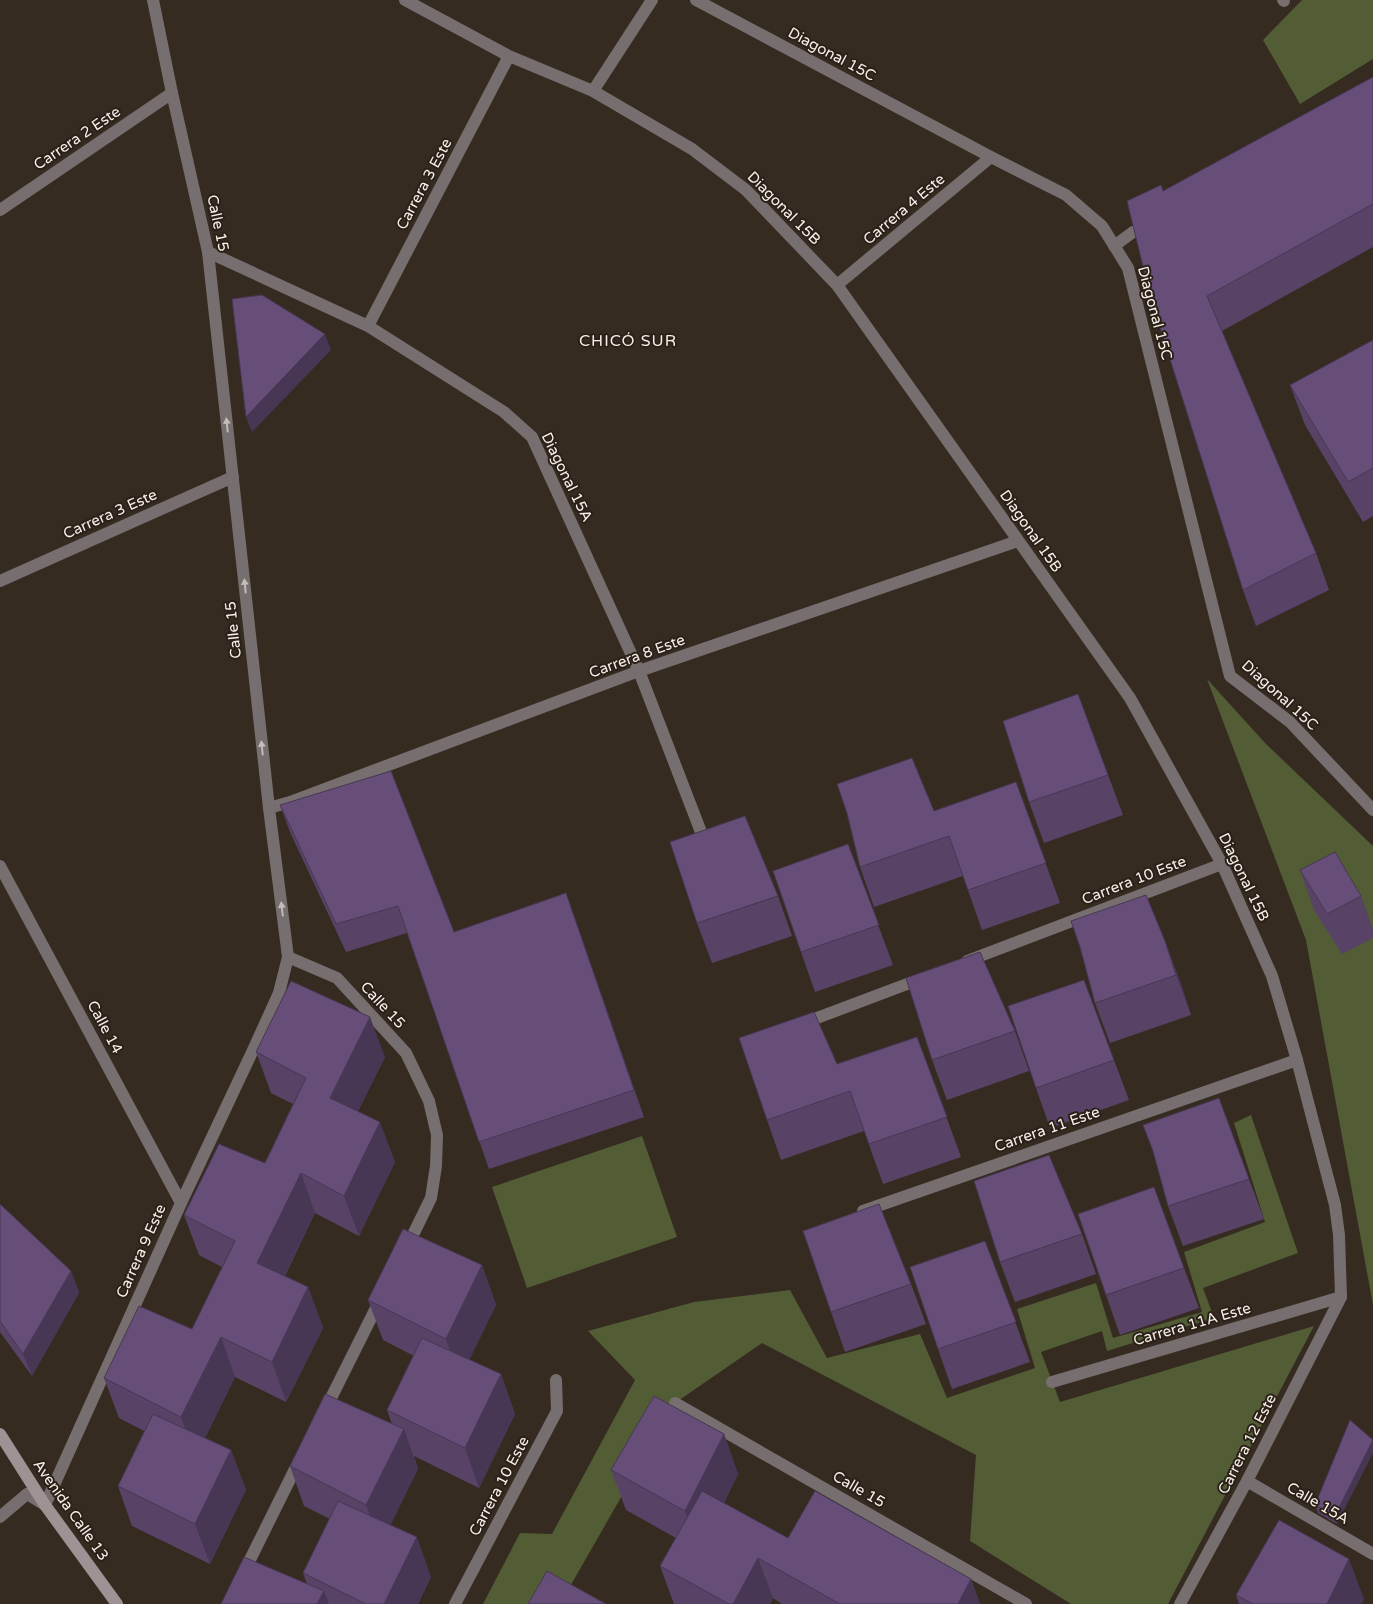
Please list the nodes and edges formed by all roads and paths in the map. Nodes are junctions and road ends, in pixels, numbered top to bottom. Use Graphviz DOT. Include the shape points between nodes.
graph roads {
  1 [pos="153,0"];
  2 [pos="405,0"];
  3 [pos="652,0"];
  4 [pos="696,0"];
  5 [pos="509,56"];
  6 [pos="593,91"];
  7 [pos="172,93"];
  8 [pos="991,157"];
  9 [pos="0,210"];
  10 [pos="1133,232"];
  11 [pos="1114,246"];
  12 [pos="208,252"];
  13 [pos="837,285"];
  14 [pos="368,326"];
  15 [pos="233,477"];
  16 [pos="1018,541"];
  17 [pos="0,581"];
  18 [pos="640,672"];
  19 [pos="269,808"];
  20 [pos="1373,810"];
  21 [pos="706,848"];
  22 [pos="1222,864"];
  23 [pos="0,866"];
  24 [pos="288,957"];
  25 [pos="954,966"];
  26 [pos="935,973"];
  27 [pos="786,1030"];
  28 [pos="1297,1060"];
  29 [pos="181,1203"];
  30 [pos="855,1214"];
  31 [pos="400,1260"];
  32 [pos="387,1286"];
  33 [pos="1341,1297"];
  34 [pos="556,1380"];
  35 [pos="1052,1382"];
  36 [pos="675,1403"];
  37 [pos="316,1427"];
  38 [pos="0,1434"];
  39 [pos="307,1445"];
  40 [pos="1248,1480"];
  41 [pos="45,1505"];
  42 [pos="0,1517"];
  43 [pos="1373,1554"];
  44 [pos="117,1604"];
  45 [pos="228,1604"];
  46 [pos="455,1604"];
  47 [pos="1026,1604"];
  48 [pos="1180,1604"];
  1 -- 7 [label="street, Calle 15"];
  2 -- 5 [label="street, Diagonal 15B"];
  3 -- 6 [label="street"];
  4 -- 8 [label="street, Diagonal 15C"];
  5 -- 6 [label="street, Diagonal 15B"];
  5 -- 14 [label="street, Carrera 3 Este"];
  6 -- 13 [label="street, Diagonal 15B" via="692,150 746,190"];
  7 -- 9 [label="street, Carrera 2 Este"];
  7 -- 12 [label="street, Calle 15"];
  8 -- 11 [label="street, Diagonal 15C" via="1066,195 1102,226"];
  8 -- 13 [label="street, Carrera 4 Este"];
  10 -- 11 [label="street"];
  11 -- 20 [label="street, Diagonal 15C" via="1128,268 1230,676 1290,722"];
  12 -- 14 [label="street, Diagonal 15A"];
  15 -- 12 [label="street, Calle 15, one-way"];
  13 -- 16 [label="street, Diagonal 15B"];
  14 -- 18 [label="street, Diagonal 15A" via="504,412 532,437"];
  15 -- 17 [label="street, Carrera 3 Este"];
  19 -- 15 [label="street, Calle 15, one-way"];
  16 -- 18 [label="street, Carrera 8 Este"];
  16 -- 22 [label="street, Diagonal 15B" via="1130,698"];
  18 -- 19 [label="street, Carrera 8 Este"];
  18 -- 21 [label="street, Diagonal 15A"];
  24 -- 19 [label="street, Calle 15, one-way"];
  22 -- 25 [label="street, Carrera 10 Este"];
  22 -- 28 [label="street, Diagonal 15B" via="1272,976"];
  23 -- 29 [label="street, Calle 14"];
  24 -- 29 [label="street, Carrera 9 Este" via="279,993"];
  24 -- 31 [label="street, Calle 15" via="337,978 406,1053 430,1101 437,1135 431,1198"];
  26 -- 27 [label="street"];
  28 -- 30 [label="street, Carrera 11 Este"];
  28 -- 33 [label="street, Diagonal 15B" via="1335,1205"];
  29 -- 41 [label="street, Carrera 9 Este"];
  32 -- 37 [label="street"];
  33 -- 35 [label="street, Carrera 11A Este"];
  33 -- 40 [label="street, Carrera 12 Este"];
  34 -- 46 [label="street, Carrera 10 Este" via="557,1411"];
  36 -- 47 [label="street, Calle 15"];
  38 -- 41 [label="main road, Avenida Calle 13"];
  39 -- 45 [label="street"];
  40 -- 43 [label="street, Calle 15A"];
  40 -- 48 [label="street, Carrera 12 Este"];
  41 -- 42 [label="street" via="27,1494"];
  41 -- 44 [label="main road, Avenida Calle 13"];
}
